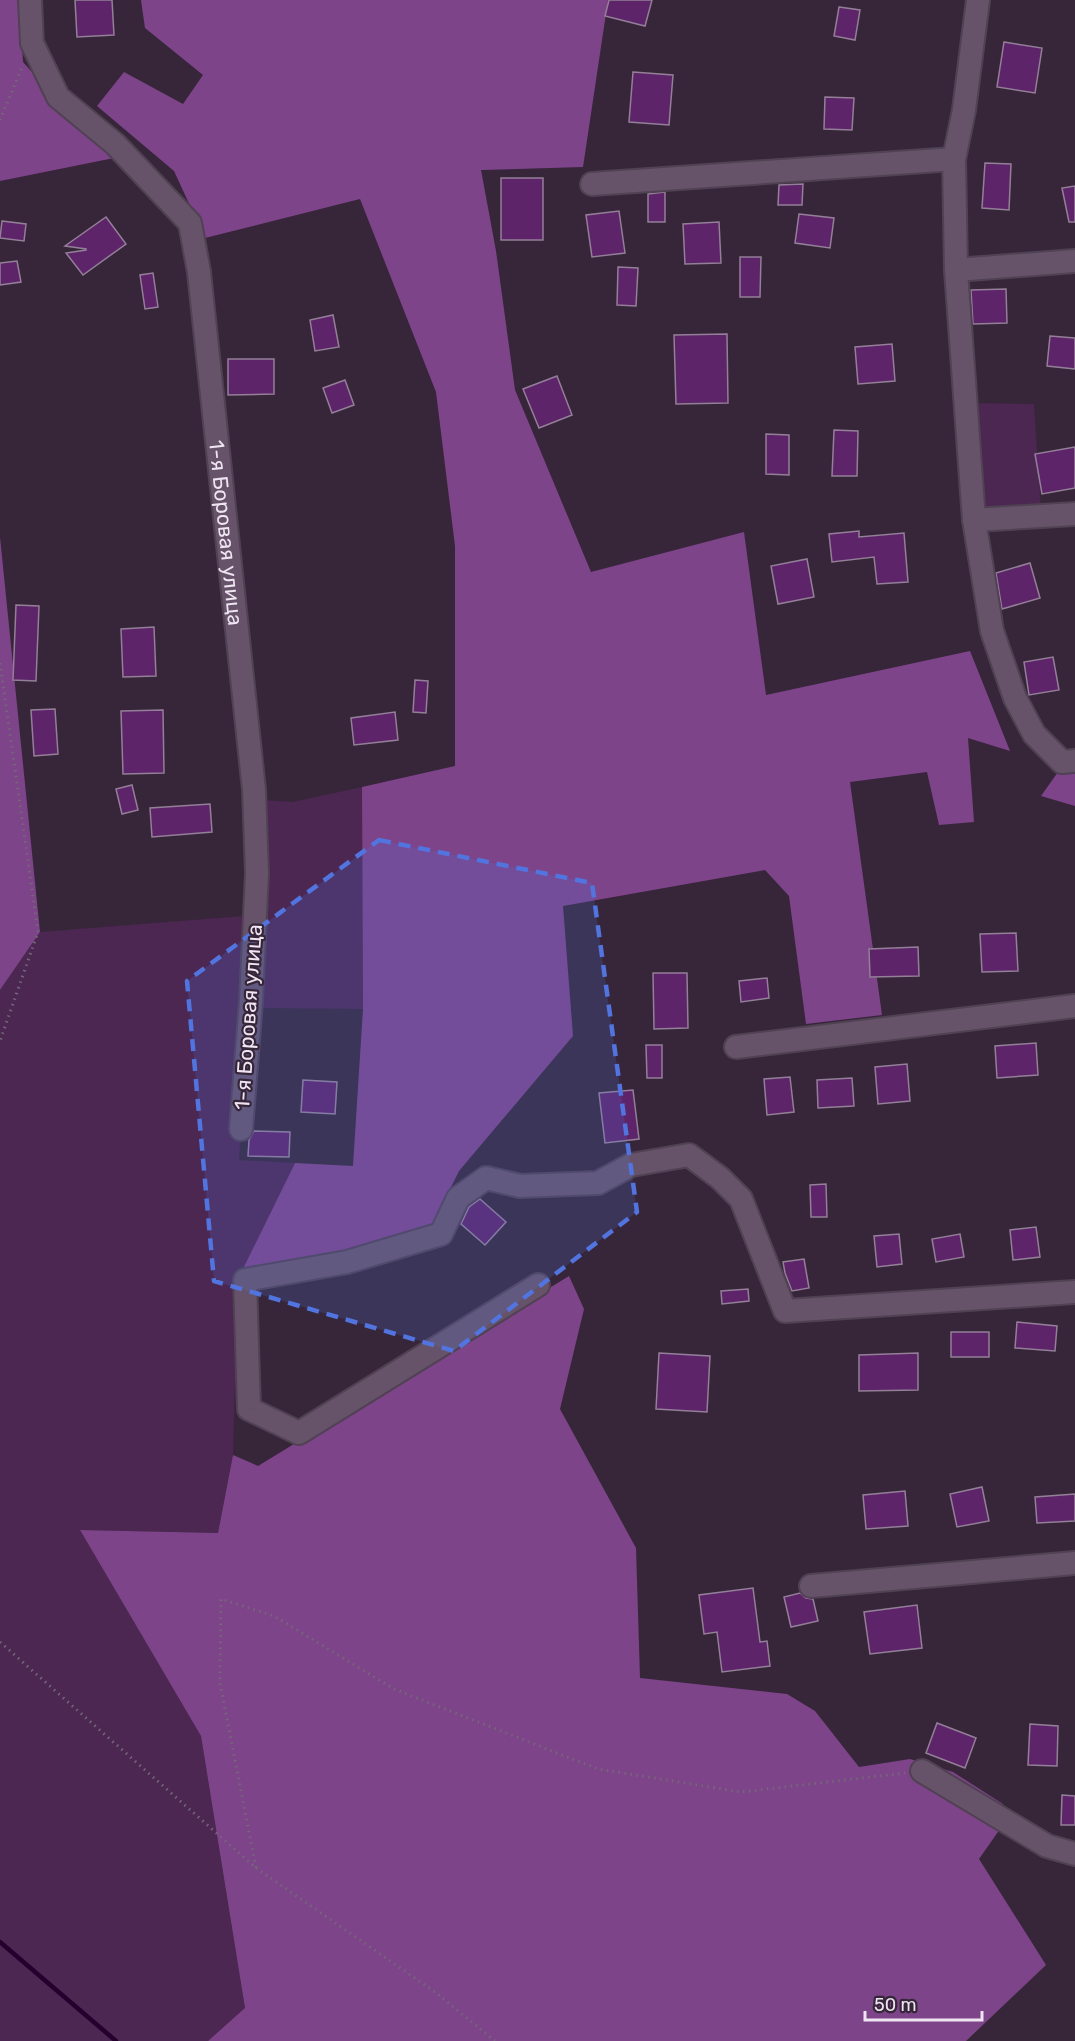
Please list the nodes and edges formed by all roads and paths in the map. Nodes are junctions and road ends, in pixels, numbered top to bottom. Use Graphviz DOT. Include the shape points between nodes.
graph roads {
  1 [pos="30,0"];
  2 [pos="978,0"];
  3 [pos="32,43"];
  4 [pos="0,120"];
  5 [pos="954,159"];
  6 [pos="592,184"];
  7 [pos="1075,261"];
  8 [pos="956,270"];
  9 [pos="1075,514"];
  10 [pos="974,520"];
  11 [pos="0,663"];
  12 [pos="1075,761"];
  13 [pos="1075,1006"];
  14 [pos="0,1041"];
  15 [pos="736,1047"];
  16 [pos="241,1129"];
  17 [pos="538,1285"];
  18 [pos="1075,1292"];
  19 [pos="1075,1563"];
  20 [pos="811,1586"];
  21 [pos="0,1642"];
  22 [pos="922,1771"];
  23 [pos="1075,1854"];
  24 [pos="256,1868"];
  25 [pos="495,2041"];
  1 -- 3 [label="street, 1-я Боровая улица"];
  2 -- 5 [label="street"];
  3 -- 4 [label="path"];
  3 -- 16 [label="street, 1-я Боровая улица" via="58,97 115,144 190,223 199,272 254,790 257,873"];
  5 -- 6 [label="street"];
  5 -- 8 [label="street"];
  7 -- 8 [label="street"];
  8 -- 10 [label="street"];
  9 -- 10 [label="street"];
  10 -- 12 [label="street" via="992,631 1015,698 1034,734 1062,762"];
  11 -- 14 [label="path" via="38,932"];
  13 -- 15 [label="street"];
  17 -- 18 [label="street" via="299,1433 249,1408 245,1280 347,1262 441,1234 458,1198 486,1178 520,1186 598,1183 631,1165 689,1155 741,1199 784,1311"];
  19 -- 20 [label="street"];
  21 -- 24 [label="path"];
  22 -- 23 [label="street" via="1047,1846"];
  22 -- 24 [label="path" via="741,1792 598,1769 394,1689 274,1616 221,1599 220,1683"];
  24 -- 25 [label="path" via="435,1992"];
}
